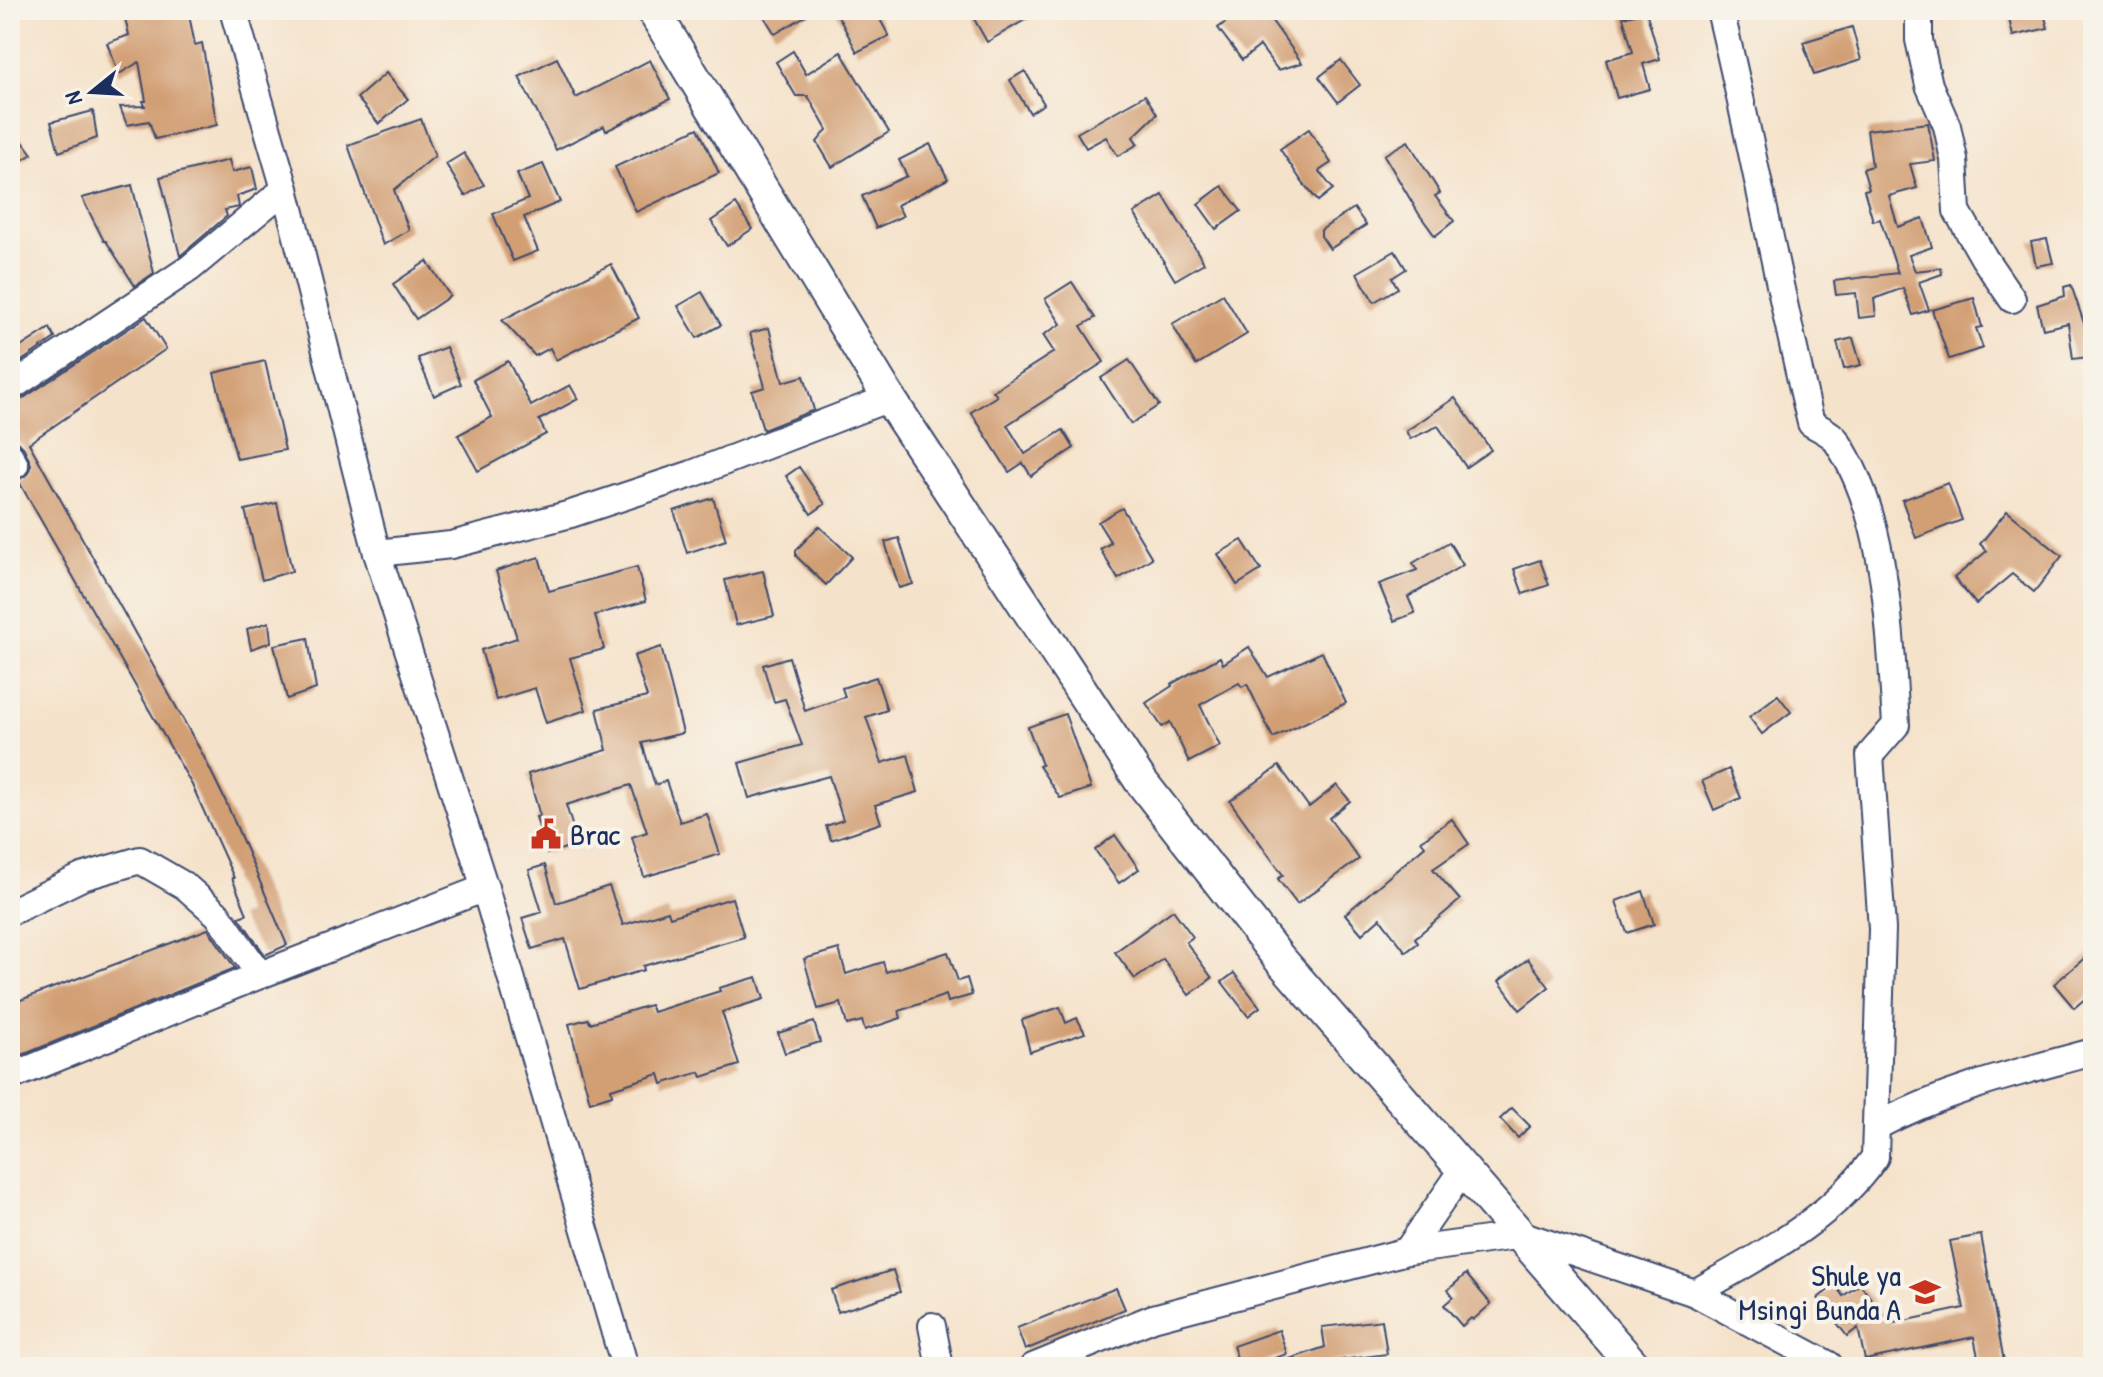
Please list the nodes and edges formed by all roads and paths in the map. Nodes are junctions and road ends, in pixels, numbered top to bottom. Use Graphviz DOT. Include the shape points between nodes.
graph roads {
  1 [pos="233,10"];
  2 [pos="653,10"];
  3 [pos="1720,10"];
  4 [pos="1919,10"];
  5 [pos="285,189"];
  6 [pos="2012,299"];
  7 [pos="10,388"];
  8 [pos="889,398"];
  9 [pos="377,553"];
  10 [pos="485,888"];
  11 [pos="10,912"];
  12 [pos="260,975"];
  13 [pos="2093,1052"];
  14 [pos="10,1077"];
  15 [pos="1877,1126"];
  16 [pos="1463,1170"];
  17 [pos="1523,1235"];
  18 [pos="1407,1251"];
  19 [pos="1695,1293"];
  20 [pos="932,1326"];
  21 [pos="1829,1365"];
  22 [pos="625,1367"];
  23 [pos="940,1367"];
  24 [pos="1033,1367"];
  25 [pos="1635,1367"];
  1 -- 5 [label="street"];
  2 -- 8 [label="main road"];
  3 -- 15 [label="street" via="1811,423 1835,437 1865,499 1888,601 1896,725 1870,755 1882,929"];
  4 -- 6 [label="street" via="1929,85 1952,148 1957,211"];
  5 -- 7 [label="street" via="190,268"];
  5 -- 9 [label="street"];
  8 -- 9 [label="street" via="571,514 451,545"];
  8 -- 16 [label="main road" via="1140,780 1278,957"];
  9 -- 10 [label="street"];
  10 -- 12 [label="street"];
  10 -- 22 [label="street"];
  11 -- 12 [label="street" via="82,877 140,860 185,886 218,915"];
  12 -- 14 [label="street"];
  13 -- 15 [label="street" via="1977,1084"];
  15 -- 19 [label="street" via="1875,1157 1855,1185 1765,1253"];
  16 -- 17 [label="main road"];
  16 -- 18 [label="street"];
  17 -- 18 [label="street"];
  17 -- 19 [label="street"];
  17 -- 25 [label="main road"];
  18 -- 24 [label="street" via="1153,1318"];
  19 -- 21 [label="street"];
  20 -- 23 [label="street"];
}
